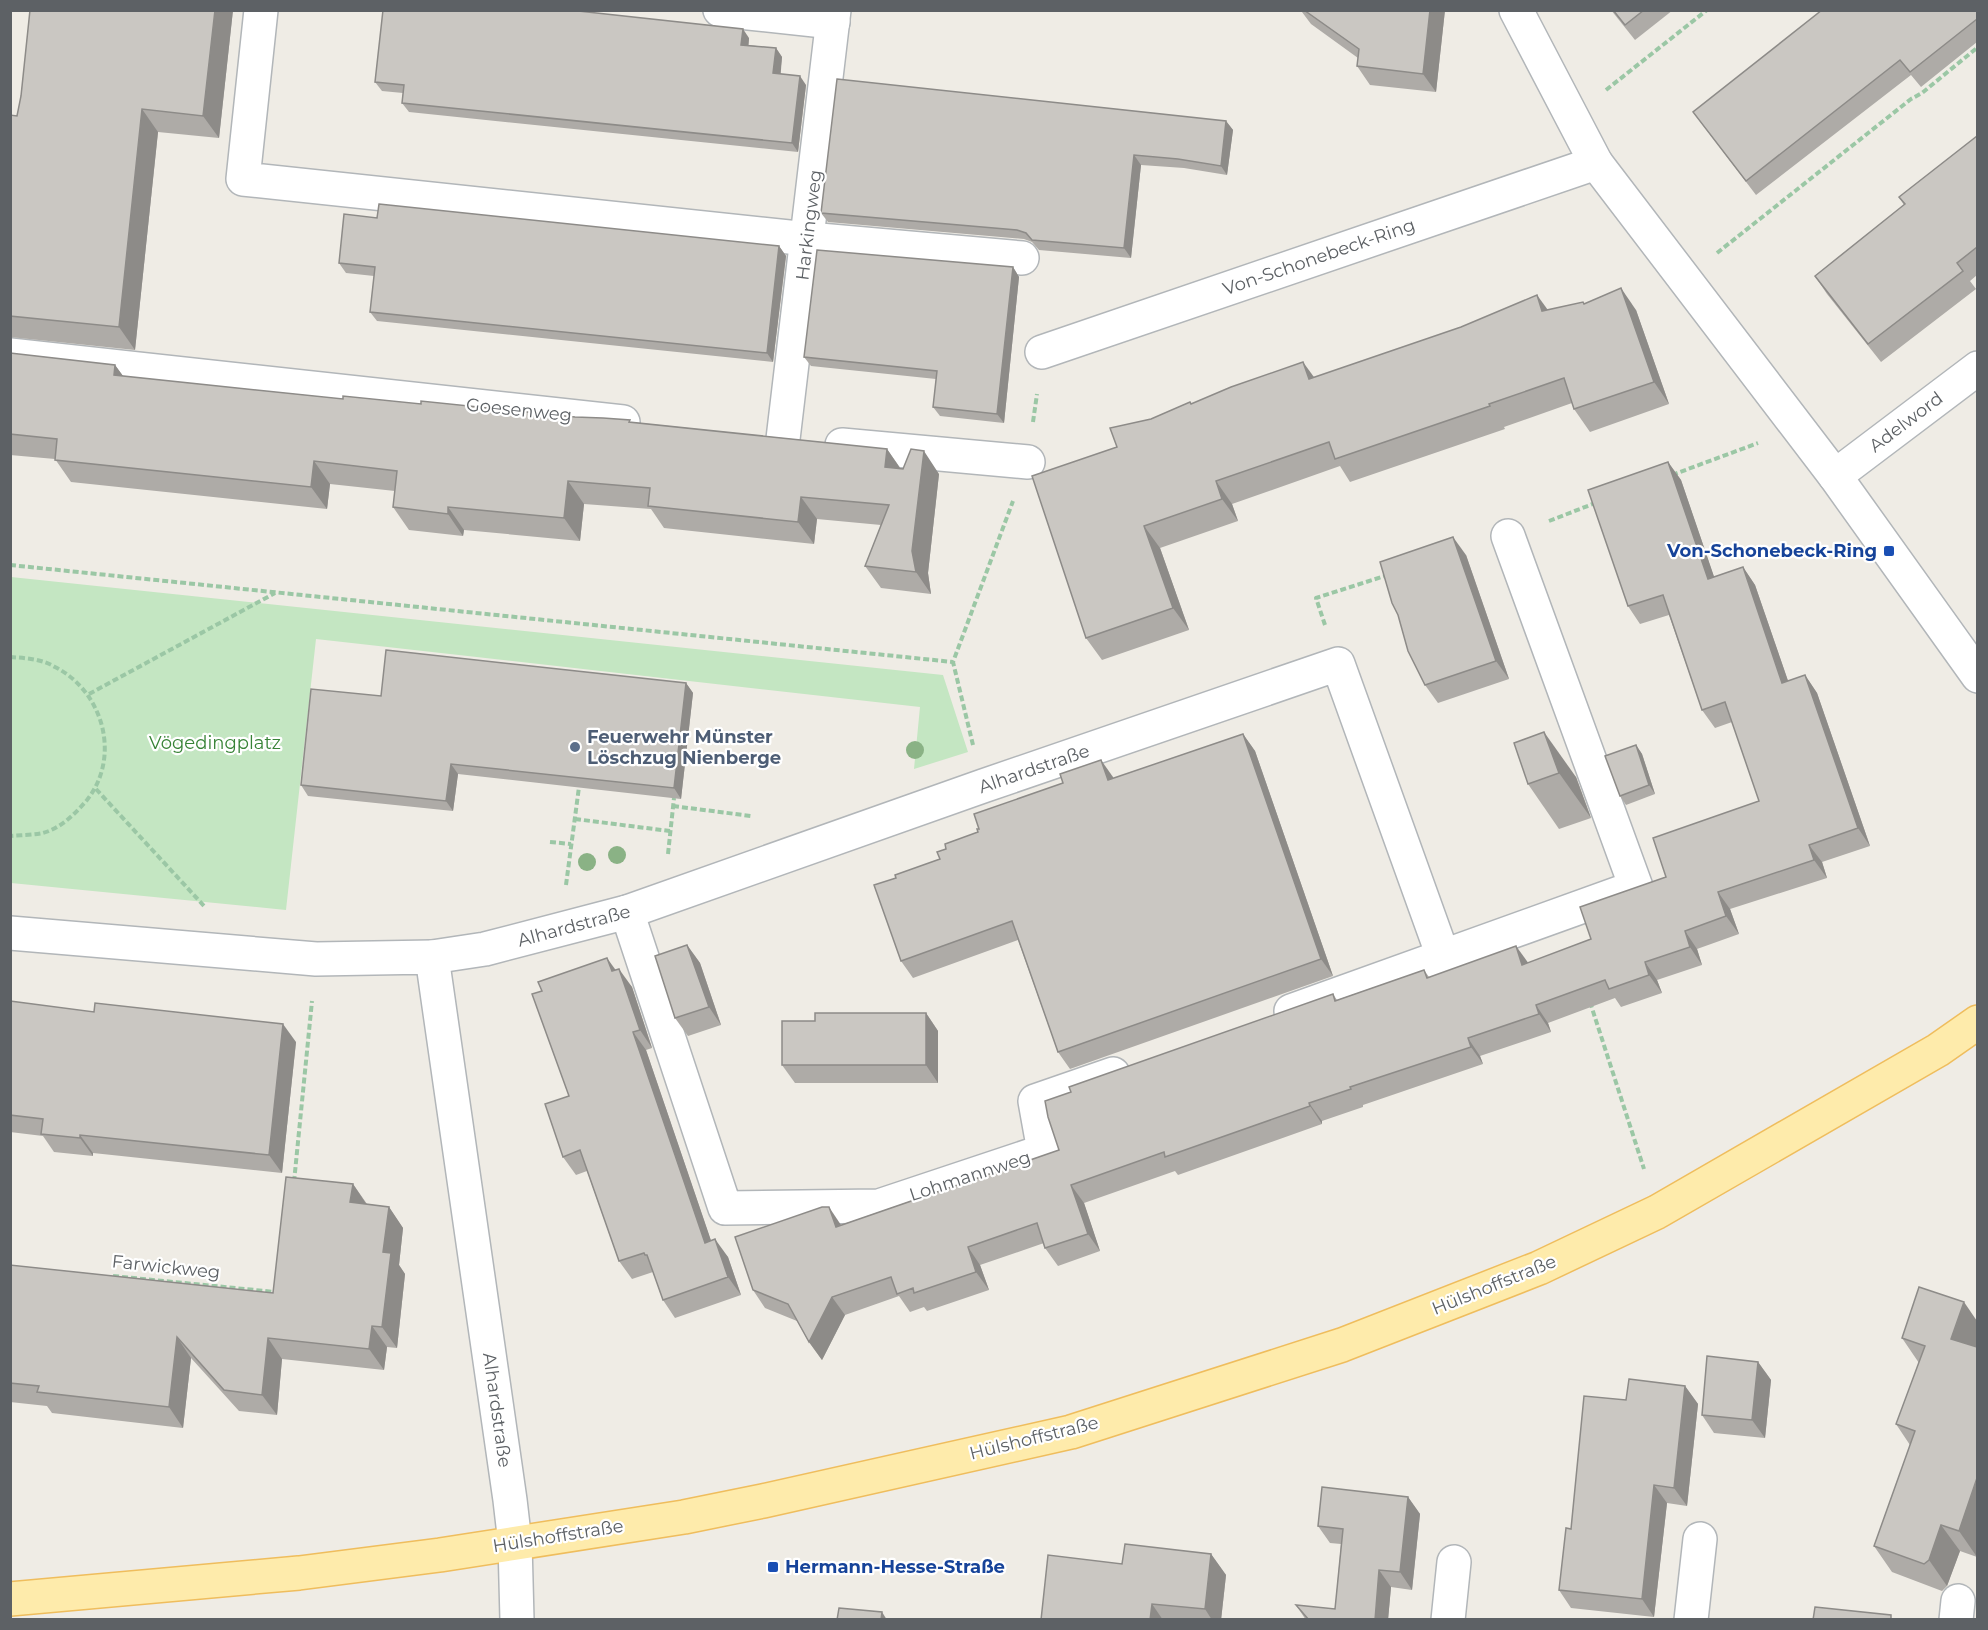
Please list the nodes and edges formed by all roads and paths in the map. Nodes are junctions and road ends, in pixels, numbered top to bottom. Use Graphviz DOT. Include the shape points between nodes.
graph roads {
  1 [pos="261,10"];
  2 [pos="720,10"];
  3 [pos="1515,10"];
  4 [pos="1707,10"];
  5 [pos="834,16"];
  6 [pos="1977,47"];
  7 [pos="1573,118"];
  8 [pos="1596,163"];
  9 [pos="808,239"];
  10 [pos="1022,258"];
  11 [pos="1685,279"];
  12 [pos="1042,352"];
  13 [pos="10,355"];
  14 [pos="1977,368"];
  15 [pos="652,425"];
  16 [pos="1798,428"];
  17 [pos="1028,462"];
  18 [pos="1835,476"];
  19 [pos="1664,478"];
  20 [pos="1609,498"];
  21 [pos="1508,536"];
  22 [pos="10,565"];
  23 [pos="1395,572"];
  24 [pos="276,593"];
  25 [pos="10,657"];
  26 [pos="953,662"];
  27 [pos="1338,664"];
  28 [pos="1977,676"];
  29 [pos="89,694"];
  30 [pos="983,786"];
  31 [pos="579,787"];
  32 [pos="96,789"];
  33 [pos="674,798"];
  34 [pos="673,806"];
  35 [pos="752,816"];
  36 [pos="574,819"];
  37 [pos="670,831"];
  38 [pos="10,836"];
  39 [pos="550,842"];
  40 [pos="571,844"];
  41 [pos="683,893"];
  42 [pos="627,912"];
  43 [pos="579,925"];
  44 [pos="10,933"];
  45 [pos="249,953"];
  46 [pos="1443,956"];
  47 [pos="432,957"];
  48 [pos="316,959"];
  49 [pos="1589,1001"];
  50 [pos="1261,1022"];
  51 [pos="1977,1022"];
  52 [pos="1137,1065"];
  53 [pos="294,1185"];
  54 [pos="1658,1212"];
  55 [pos="105,1275"];
  56 [pos="283,1292"];
  57 [pos="1700,1539"];
  58 [pos="515,1543"];
  59 [pos="1454,1562"];
  60 [pos="10,1599"];
  61 [pos="517,1620"];
  62 [pos="1448,1620"];
  63 [pos="1692,1620"];
  1 -- 9 [label="street" via="243,179"];
  2 -- 5 [label="street"];
  3 -- 7 [label="street"];
  4 -- 7 [label="path"];
  5 -- 9 [label="street, Harkingweg"];
  6 -- 11 [label="path"];
  7 -- 8 [label="street"];
  8 -- 11 [label="street"];
  8 -- 12 [label="street, Von-Schonebeck-Ring"];
  9 -- 10 [label="street"];
  9 -- 17 [label="street, Harkingweg" via="792,440"];
  11 -- 16 [label="street"];
  12 -- 17 [label="path"];
  13 -- 15 [label="street, Goesenweg"];
  14 -- 18 [label="street, Adelword"];
  16 -- 18 [label="street"];
  16 -- 19 [label="path"];
  17 -- 26 [label="path"];
  18 -- 28 [label="street"];
  20 -- 21 [label="path"];
  21 -- 46 [label="street" via="1636,887"];
  22 -- 24 [label="path"];
  23 -- 27 [label="path" via="1317,598"];
  24 -- 26 [label="path"];
  24 -- 29 [label="path"];
  25 -- 29 [label="path" via="54,666"];
  26 -- 30 [label="path"];
  27 -- 30 [label="street, Alhardstraße"];
  27 -- 46 [label="street"];
  29 -- 32 [label="path" via="103,724 106,757"];
  30 -- 41 [label="street, Alhardstraße"];
  31 -- 36 [label="path"];
  32 -- 38 [label="path" via="74,816 44,832"];
  32 -- 45 [label="path"];
  33 -- 34 [label="path"];
  34 -- 35 [label="path"];
  34 -- 37 [label="path"];
  36 -- 37 [label="path"];
  36 -- 40 [label="path"];
  37 -- 41 [label="path" via="668,855"];
  39 -- 40 [label="path"];
  40 -- 43 [label="path" via="566,888"];
  41 -- 42 [label="street, Alhardstraße"];
  42 -- 43 [label="street, Alhardstraße"];
  42 -- 52 [label="street, Lohmannweg" via="725,1208 879,1206 1044,1152 1035,1101"];
  43 -- 47 [label="street, Alhardstraße" via="486,949"];
  44 -- 45 [label="street, Alhardstraße"];
  45 -- 48 [label="street, Alhardstraße"];
  46 -- 50 [label="street"];
  47 -- 48 [label="street, Alhardstraße"];
  47 -- 58 [label="street, Alhardstraße"];
  48 -- 53 [label="path"];
  49 -- 54 [label="path"];
  51 -- 54 [label="main road, Hülshoffstraße" via="1938,1050"];
  54 -- 58 [label="main road, Hülshoffstraße" via="1539,1268 1342,1346 1071,1432 684,1517"];
  55 -- 56 [label="path, Farwickweg"];
  57 -- 63 [label="street"];
  58 -- 60 [label="main road, Hülshoffstraße" via="299,1573"];
  58 -- 61 [label="street"];
  59 -- 62 [label="street"];
}
